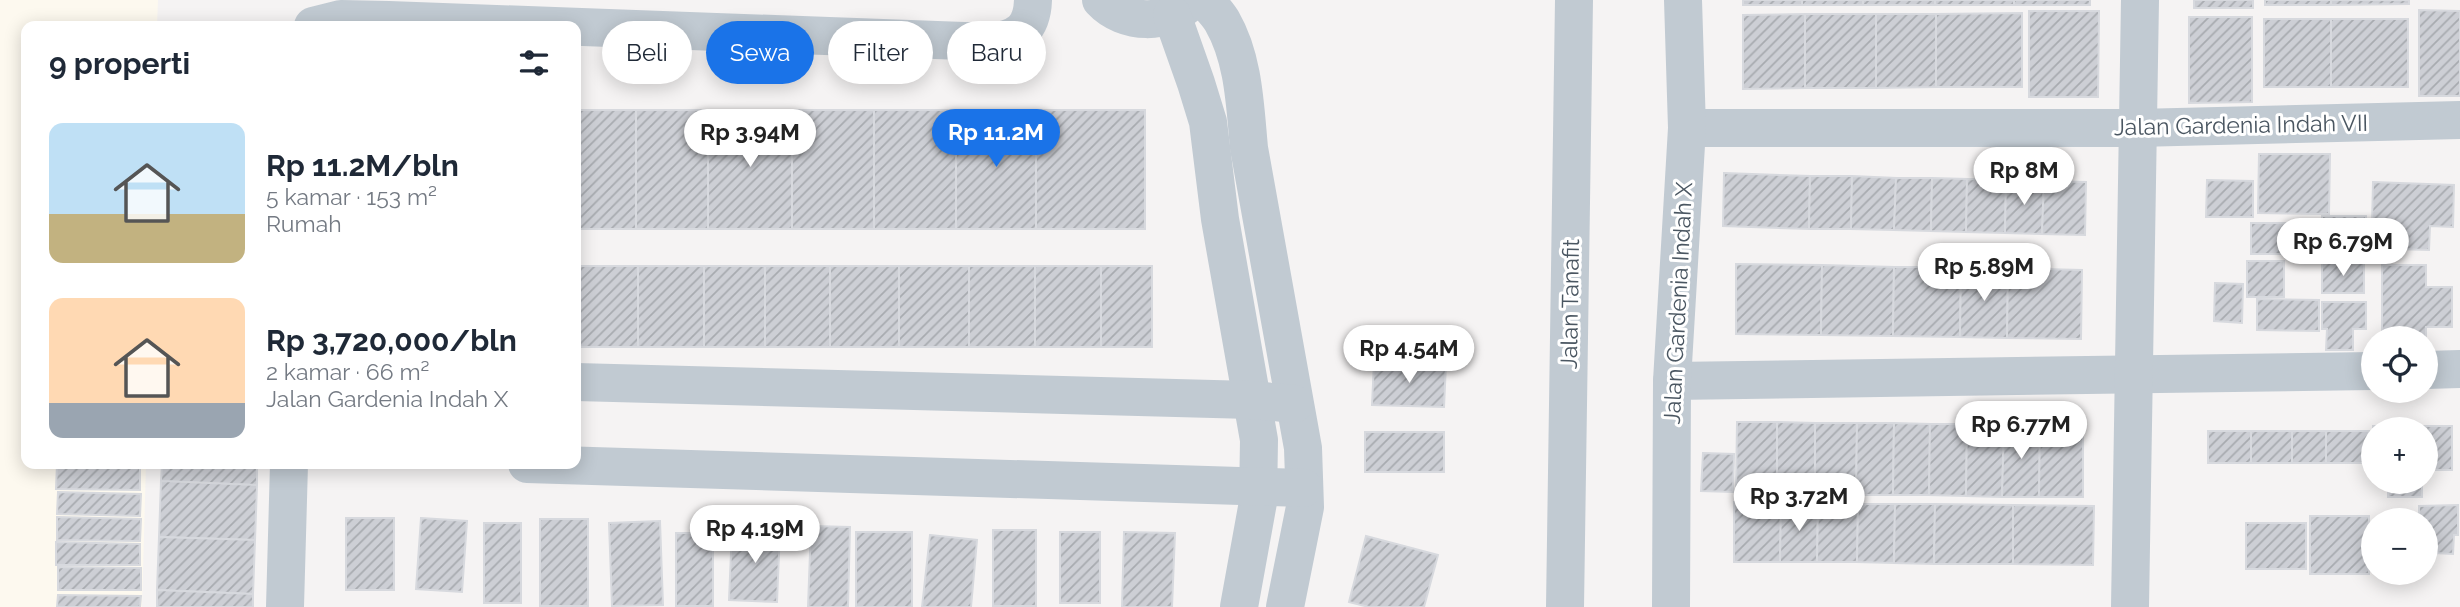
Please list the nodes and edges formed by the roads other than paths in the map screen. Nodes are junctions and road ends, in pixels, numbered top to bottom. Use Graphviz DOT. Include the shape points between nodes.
graph roads {
  1 [pos="310,0"];
  2 [pos="1033,0"];
  3 [pos="1101,0"];
  4 [pos="1574,0"];
  5 [pos="1684,0"];
  6 [pos="2140,0"];
  7 [pos="1189,5"];
  8 [pos="310,21"];
  9 [pos="330,21"];
  10 [pos="416,21"];
  11 [pos="581,27"];
  12 [pos="2460,120"];
  13 [pos="1687,128"];
  14 [pos="2137,128"];
  15 [pos="2460,369"];
  16 [pos="2438,370"];
  17 [pos="2361,371"];
  18 [pos="2133,375"];
  19 [pos="1672,381"];
  20 [pos="581,382"];
  21 [pos="1251,400"];
  22 [pos="1294,404"];
  23 [pos="581,466"];
  24 [pos="289,469"];
  25 [pos="1258,485"];
  26 [pos="1304,488"];
  27 [pos="285,607"];
  28 [pos="1239,607"];
  29 [pos="1285,607"];
  30 [pos="1565,607"];
  31 [pos="1671,607"];
  32 [pos="2130,607"];
  1 -- 8 [label="street"];
  2 -- 11 [label="street" via="1028,25 1007,39 991,42"];
  3 -- 7 [label="street" via="1119,14 1136,19 1154,20"];
  4 -- 30 [label="street, Jalan Tanafit"];
  5 -- 13 [label="street, Jalan Gardenia Indah X"];
  6 -- 14 [label="street"];
  7 -- 21 [label="street" via="1196,83 1208,122"];
  7 -- 22 [label="street" via="1222,21 1237,58"];
  9 -- 10 [label="street"];
  12 -- 14 [label="street, Jalan Gardenia Indah VII"];
  13 -- 14 [label="street, Jalan Gardenia Indah VII"];
  13 -- 19 [label="street, Jalan Gardenia Indah X"];
  14 -- 18 [label="street"];
  15 -- 16 [label="street"];
  17 -- 18 [label="street"];
  18 -- 19 [label="street"];
  18 -- 32 [label="street"];
  19 -- 31 [label="street, Jalan Gardenia Indah X"];
  20 -- 21 [label="street"];
  21 -- 22 [label="street"];
  21 -- 25 [label="street" via="1259,440"];
  22 -- 26 [label="street" via="1303,448"];
  23 -- 25 [label="street"];
  24 -- 27 [label="street"];
  25 -- 26 [label="street"];
  25 -- 28 [label="street"];
  26 -- 29 [label="street" via="1305,507"];
}
